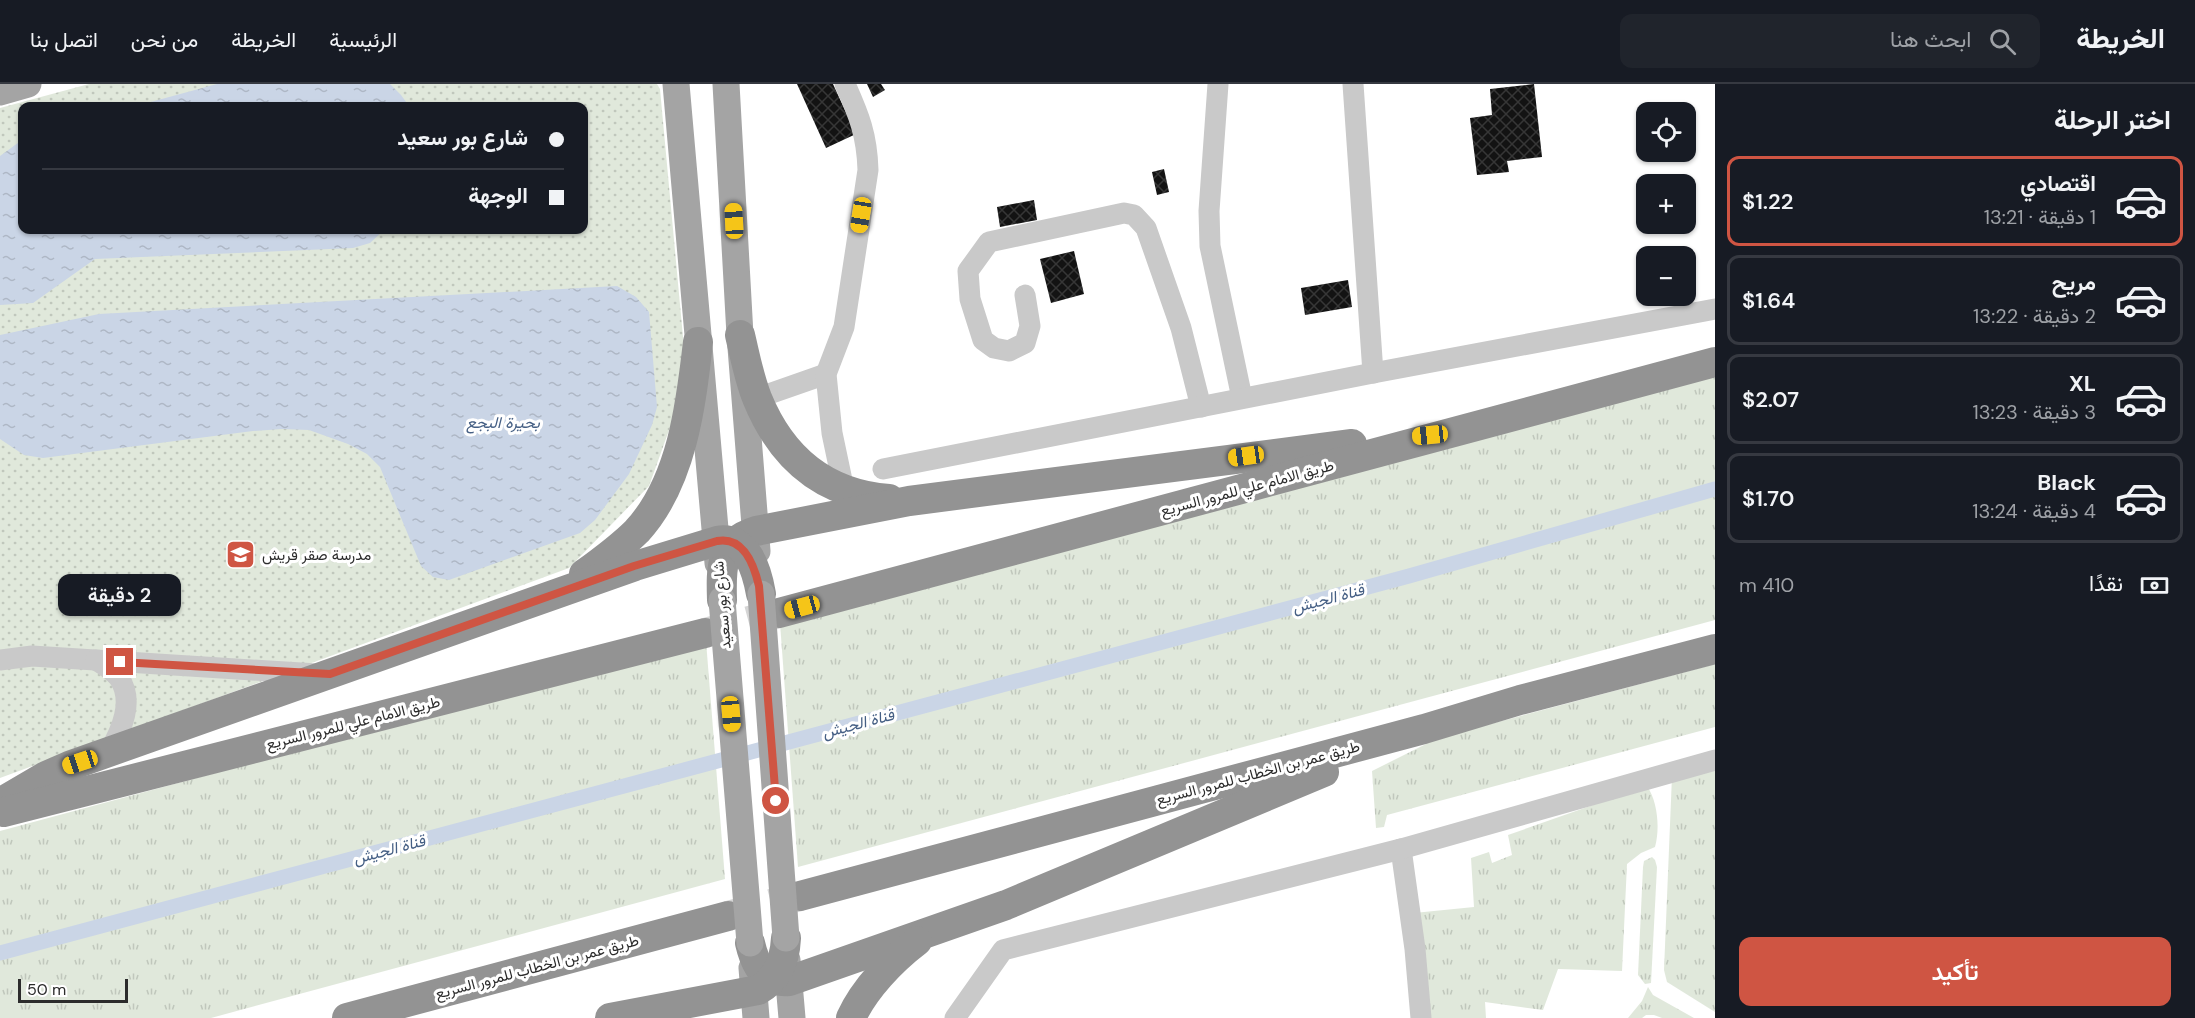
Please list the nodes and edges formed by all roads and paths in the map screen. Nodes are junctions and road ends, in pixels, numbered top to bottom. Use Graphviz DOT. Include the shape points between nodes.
graph roads {
  1 [pos="28,84"];
  2 [pos="676,84"];
  3 [pos="726,84"];
  4 [pos="845,84"];
  5 [pos="1218,84"];
  6 [pos="1353,84"];
  7 [pos="0,92"];
  8 [pos="1025,295"];
  9 [pos="1715,309"];
  10 [pos="740,335"];
  11 [pos="698,342"];
  12 [pos="1715,362"];
  13 [pos="1373,372"];
  14 [pos="826,374"];
  15 [pos="757,398"];
  16 [pos="1242,398"];
  17 [pos="1201,407"];
  18 [pos="1453,432"];
  19 [pos="884,469"];
  20 [pos="844,490"];
  21 [pos="909,501"];
  22 [pos="736,546"];
  23 [pos="550,596"];
  24 [pos="722,600"];
  25 [pos="770,604"];
  26 [pos="705,633"];
  27 [pos="1715,649"];
  28 [pos="0,660"];
  29 [pos="96,660"];
  30 [pos="330,674"];
  31 [pos="1424,729"];
  32 [pos="109,752"];
  33 [pos="1715,760"];
  34 [pos="0,803"];
  35 [pos="0,813"];
  36 [pos="1401,849"];
  37 [pos="800,896"];
  38 [pos="728,916"];
  39 [pos="929,932"];
  40 [pos="750,943"];
  41 [pos="771,977"];
  42 [pos="346,1018"];
  43 [pos="610,1018"];
  44 [pos="792,1018"];
  45 [pos="851,1018"];
  46 [pos="955,1018"];
  47 [pos="1421,1018"];
  1 -- 7 [label="main road"];
  2 -- 11 [label="main road, شارع بور سعيد"];
  3 -- 10 [label="main road"];
  4 -- 14 [label="street" via="861,121 868,170 843,327"];
  5 -- 16 [label="street" via="1210,246"];
  6 -- 13 [label="street"];
  8 -- 17 [label="street" via="1030,326 1025,343 1009,351 994,348 983,339 970,299 968,271 988,242 1134,214 1146,228 1153,246 1181,328"];
  9 -- 13 [label="street"];
  10 -- 15 [label="highway"];
  10 -- 22 [label="main road"];
  11 -- 22 [label="main road, شارع بور سعيد"];
  11 -- 23 [label="highway" via="691,403 682,439 658,500 638,530 615,552"];
  12 -- 18 [label="highway, طريق الامام علي للمرور السريع"];
  13 -- 16 [label="street"];
  14 -- 15 [label="street"];
  14 -- 20 [label="street" via="832,433"];
  15 -- 20 [label="highway" via="777,435 805,469"];
  16 -- 17 [label="street"];
  17 -- 19 [label="street"];
  18 -- 21 [label="highway"];
  18 -- 25 [label="highway, طريق الامام علي للمرور السريع"];
  20 -- 21 [label="highway"];
  21 -- 22 [label="highway"];
  22 -- 23 [label="highway" via="634,566"];
  22 -- 24 [label="highway" via="722,571"];
  22 -- 25 [label="highway" via="753,565"];
  23 -- 30 [label="highway"];
  24 -- 40 [label="main road, شارع بور سعيد, bridge"];
  25 -- 41 [label="main road, bridge"];
  26 -- 35 [label="highway, طريق الامام علي للمرور السريع"];
  27 -- 31 [label="highway, طريق عمر بن الخطاب للمرور السريع"];
  28 -- 29 [label="street" via="32,656"];
  29 -- 30 [label="street"];
  29 -- 32 [label="street" via="119,679 125,692 124,720"];
  30 -- 32 [label="highway"];
  31 -- 37 [label="highway, طريق عمر بن الخطاب للمرور السريع"];
  31 -- 39 [label="highway" via="1006,905"];
  32 -- 34 [label="highway" via="57,770"];
  33 -- 36 [label="street"];
  36 -- 46 [label="street" via="1004,950"];
  36 -- 47 [label="street"];
  38 -- 42 [label="highway, طريق عمر بن الخطاب للمرور السريع"];
  39 -- 41 [label="highway"];
  39 -- 45 [label="highway" via="888,968"];
  40 -- 41 [label="highway" via="755,962"];
  41 -- 43 [label="highway"];
  41 -- 44 [label="main road"];
}
